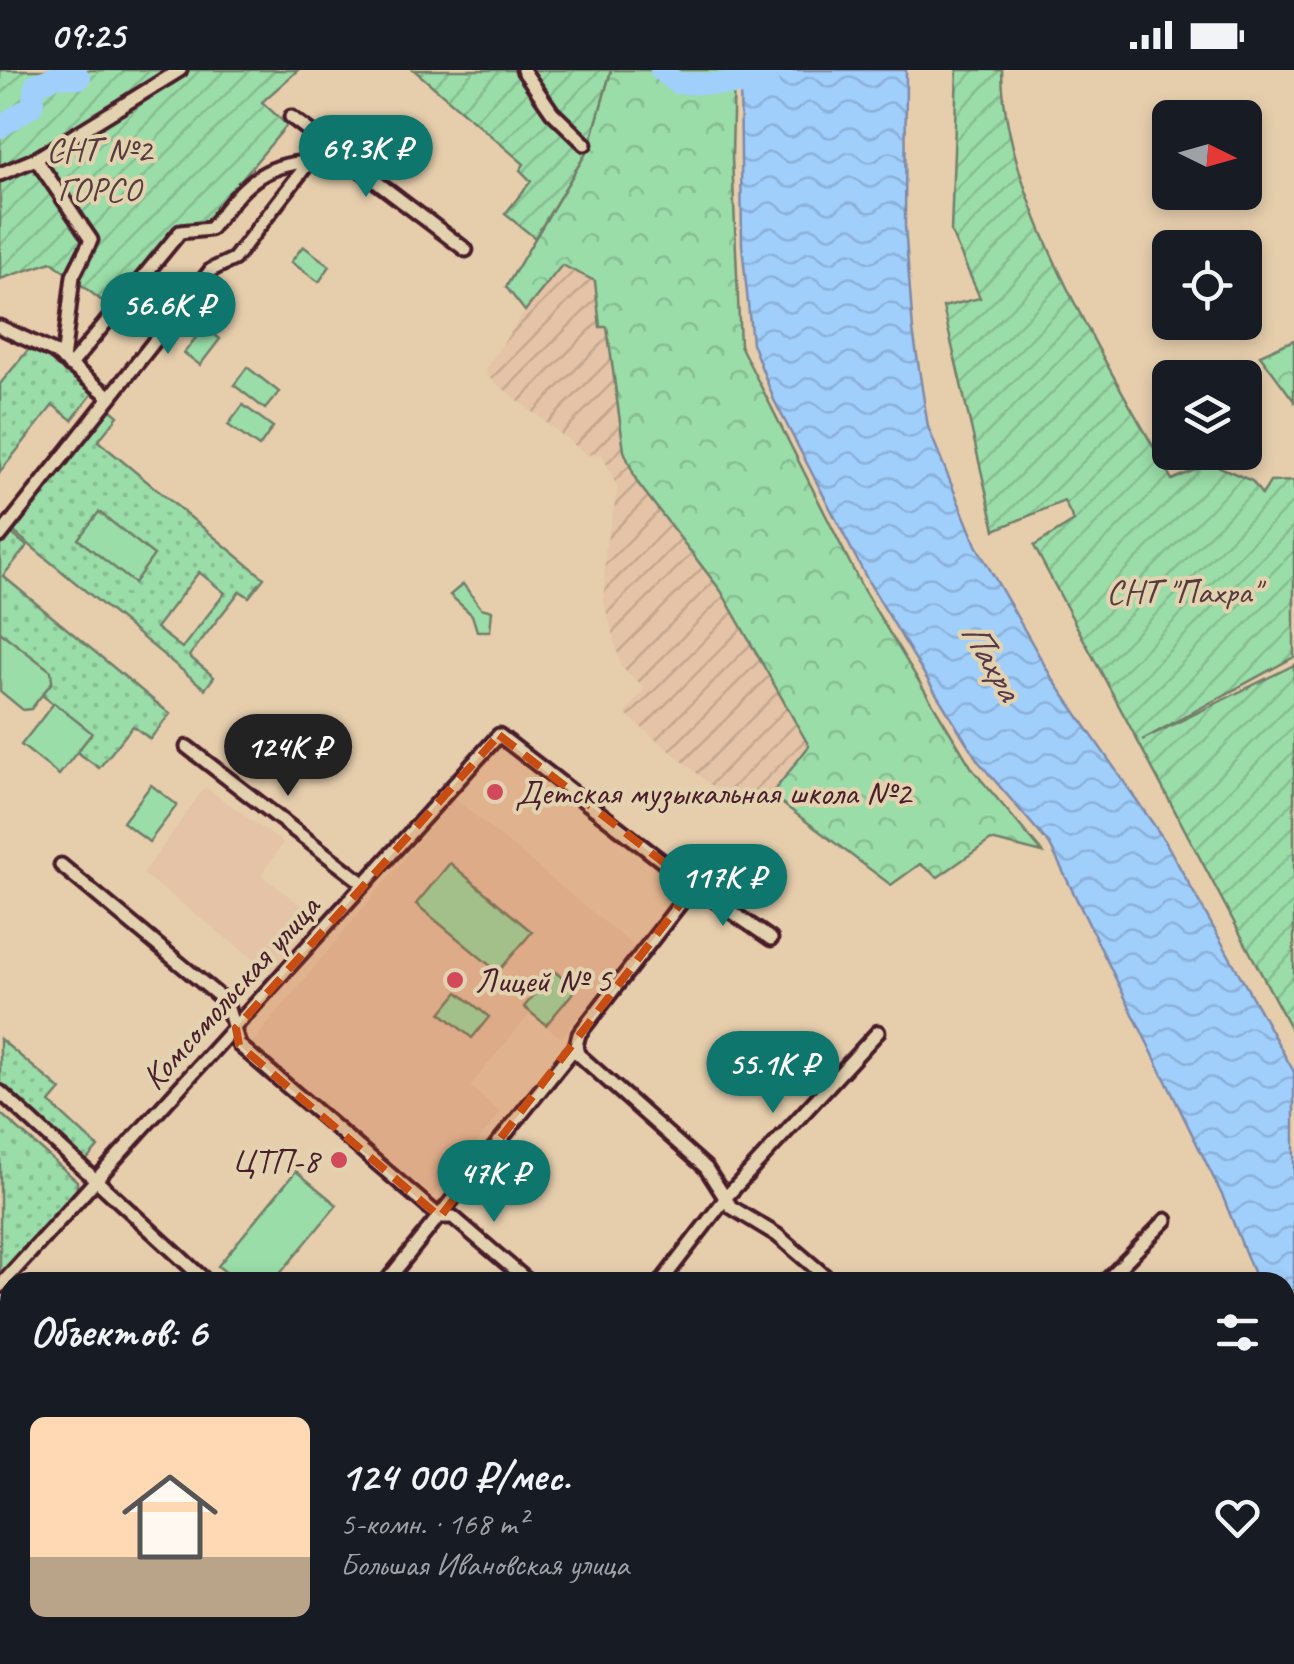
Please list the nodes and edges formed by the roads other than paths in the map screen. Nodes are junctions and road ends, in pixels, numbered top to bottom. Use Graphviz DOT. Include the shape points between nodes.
graph roads {
  1 [pos="180,70"];
  2 [pos="524,70"];
  3 [pos="291,116"];
  4 [pos="325,142"];
  5 [pos="585,144"];
  6 [pos="36,158"];
  7 [pos="309,162"];
  8 [pos="0,174"];
  9 [pos="466,250"];
  10 [pos="0,327"];
  11 [pos="67,363"];
  12 [pos="110,397"];
  13 [pos="0,536"];
  14 [pos="186,746"];
  15 [pos="61,865"];
  16 [pos="364,884"];
  17 [pos="694,886"];
  18 [pos="771,939"];
  19 [pos="236,1028"];
  20 [pos="878,1032"];
  21 [pos="576,1046"];
  22 [pos="0,1092"];
  23 [pos="96,1180"];
  24 [pos="728,1195"];
  25 [pos="440,1217"];
  26 [pos="1166,1220"];
  27 [pos="13,1272"];
  28 [pos="196,1272"];
  29 [pos="394,1272"];
  30 [pos="517,1272"];
  31 [pos="669,1272"];
  32 [pos="820,1272"];
  33 [pos="1114,1272"];
  1 -- 6 [label="street"];
  2 -- 5 [label="street" via="552,112"];
  3 -- 4 [label="street"];
  4 -- 7 [label="street"];
  4 -- 9 [label="street"];
  6 -- 8 [label="street"];
  6 -- 11 [label="street" via="91,240 72,276"];
  7 -- 11 [label="street" via="270,168 250,179 210,228 180,232"];
  7 -- 12 [label="street" via="234,259 211,270"];
  10 -- 11 [label="street"];
  11 -- 12 [label="street"];
  12 -- 13 [label="street"];
  14 -- 16 [label="street"];
  15 -- 19 [label="street" via="226,1002"];
  16 -- 17 [label="street, Комсомольская улица" via="499,734"];
  16 -- 19 [label="street, Комсомольская улица"];
  17 -- 18 [label="street"];
  17 -- 21 [label="street"];
  19 -- 23 [label="street, Комсомольская улица"];
  19 -- 25 [label="street" via="239,1045"];
  20 -- 24 [label="street"];
  21 -- 24 [label="street"];
  21 -- 25 [label="street"];
  22 -- 23 [label="street"];
  23 -- 27 [label="street, Комсомольская улица"];
  23 -- 28 [label="street"];
  24 -- 31 [label="street"];
  24 -- 32 [label="street" via="731,1207"];
  25 -- 29 [label="street"];
  25 -- 30 [label="street" via="453,1217"];
  26 -- 33 [label="street"];
}
